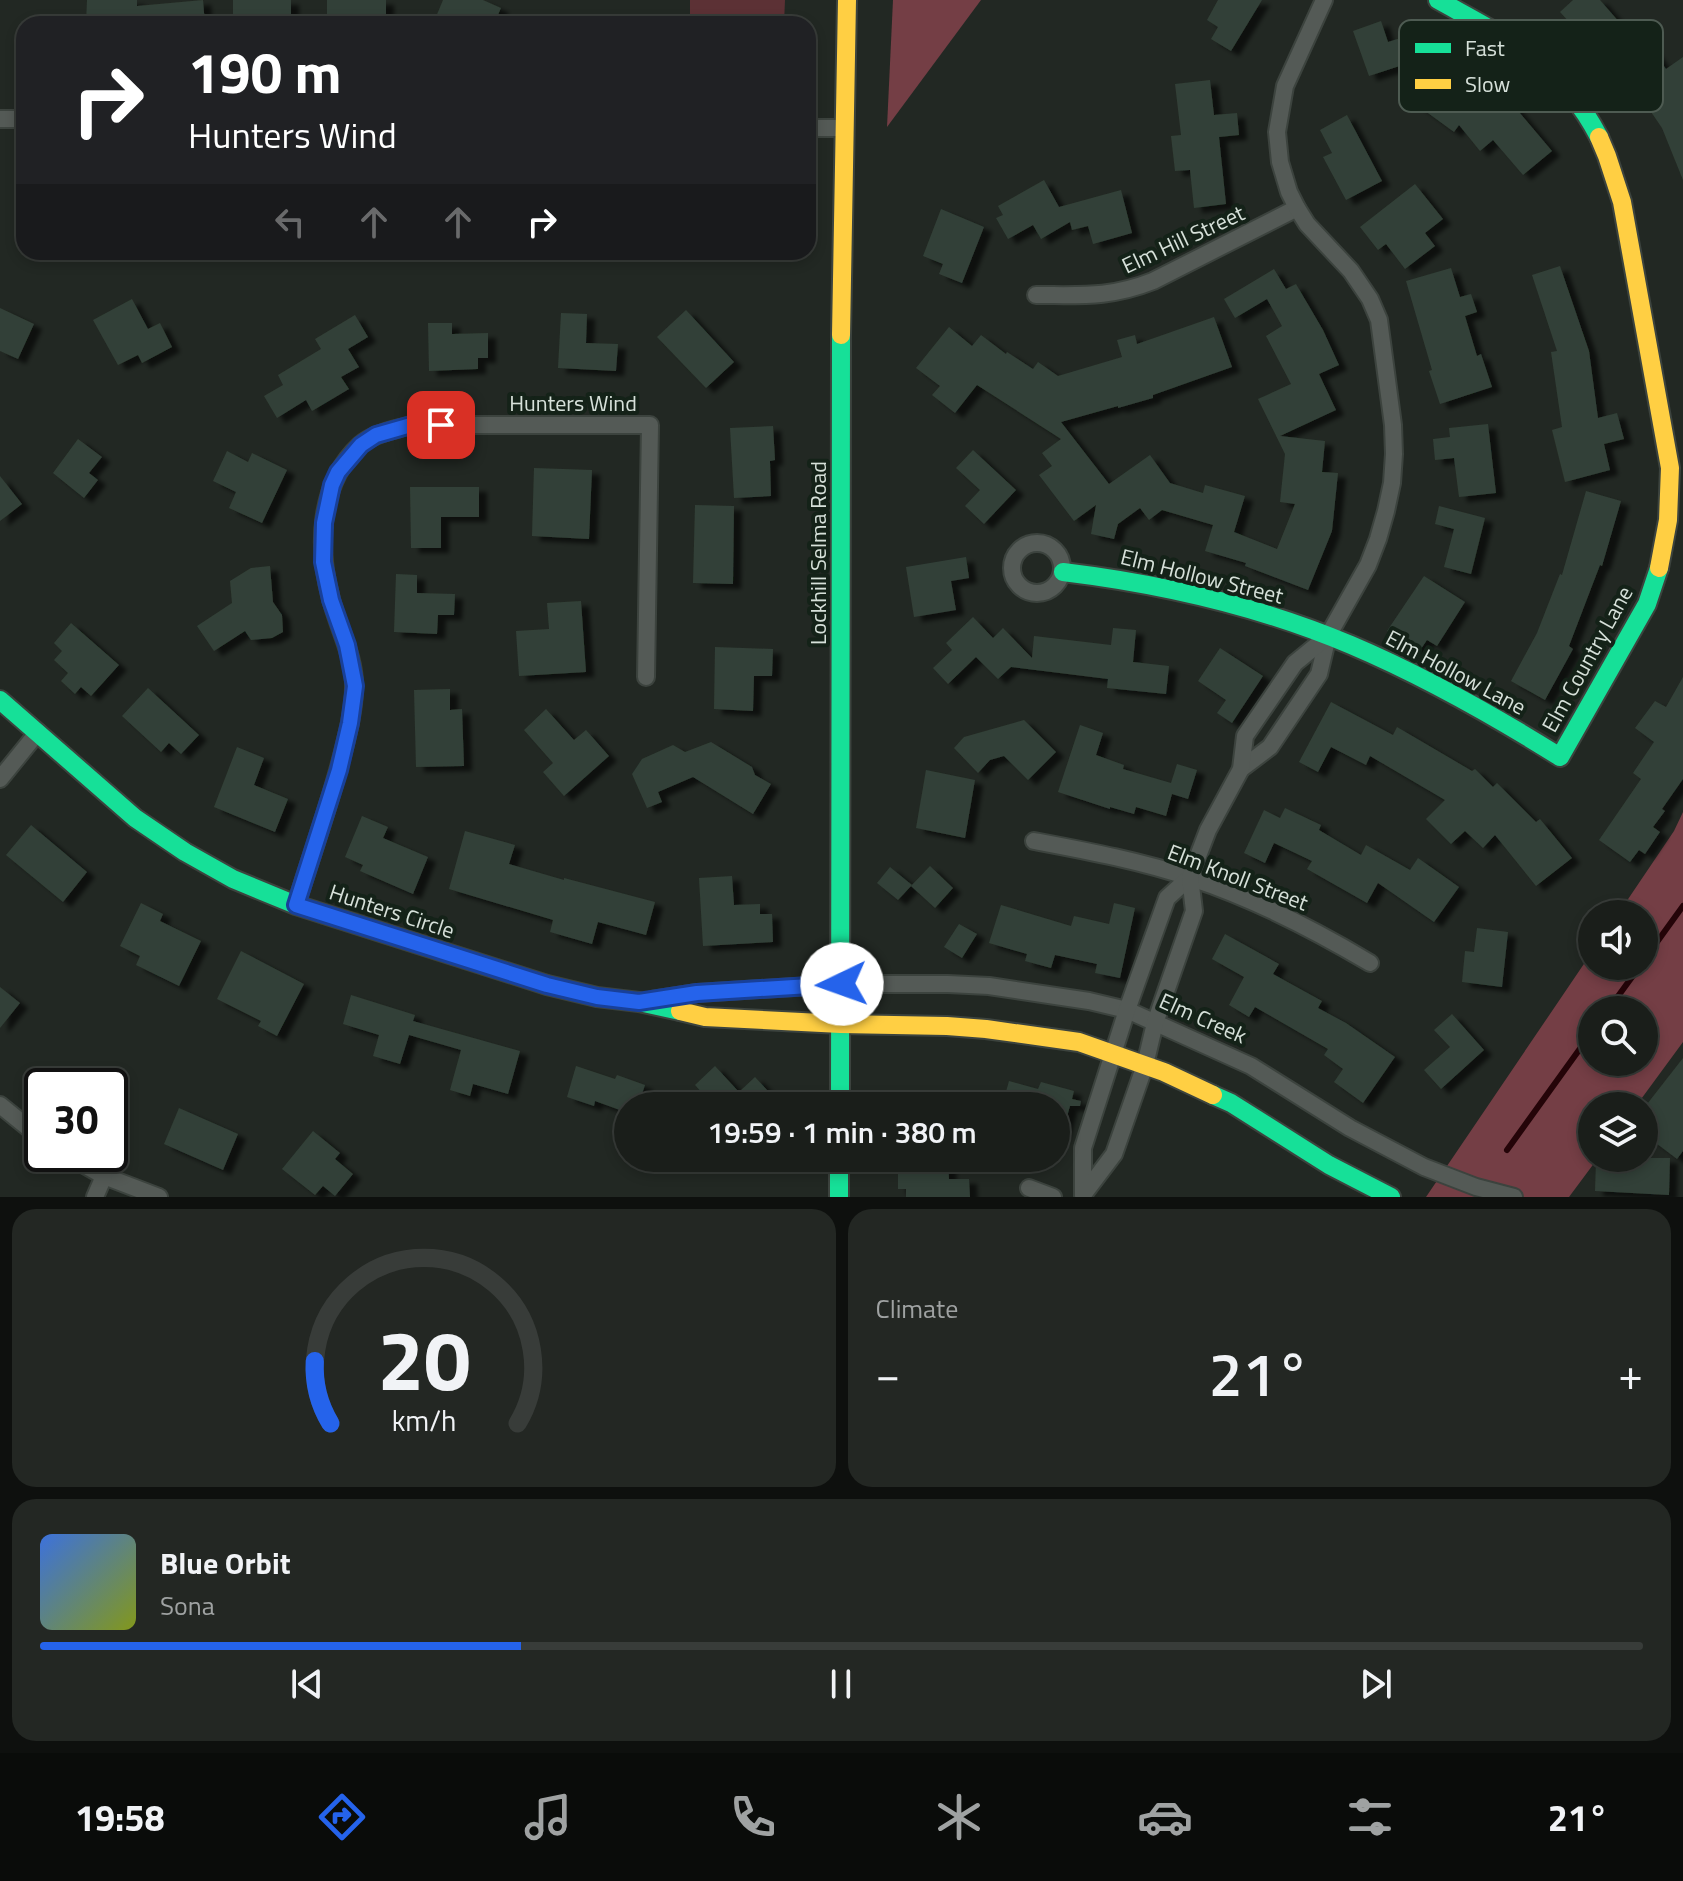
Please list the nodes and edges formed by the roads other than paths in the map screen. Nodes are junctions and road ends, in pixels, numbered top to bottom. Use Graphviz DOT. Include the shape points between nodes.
graph roads {
  1 [pos="847,0"];
  2 [pos="1324,0"];
  3 [pos="1438,0"];
  4 [pos="1474,20"];
  5 [pos="1585,112"];
  6 [pos="816,128"];
  7 [pos="843,128"];
  8 [pos="1297,208"];
  9 [pos="1036,295"];
  10 [pos="1063,572"];
  11 [pos="1328,636"];
  12 [pos="646,677"];
  13 [pos="0,700"];
  14 [pos="38,732"];
  15 [pos="1560,757"];
  16 [pos="1241,769"];
  17 [pos="0,779"];
  18 [pos="1034,841"];
  19 [pos="1190,877"];
  20 [pos="296,905"];
  21 [pos="1370,963"];
  22 [pos="842,984"];
  23 [pos="639,1002"];
  24 [pos="1127,1010"];
  25 [pos="1155,1023"];
  26 [pos="841,1024"];
  27 [pos="1113,1053"];
  28 [pos="1145,1065"];
  29 [pos="840,1092"];
  30 [pos="0,1105"];
  31 [pos="24,1124"];
  32 [pos="97,1172"];
  33 [pos="839,1172"];
  34 [pos="104,1176"];
  35 [pos="1029,1188"];
  36 [pos="1083,1195"];
  37 [pos="95,1197"];
  38 [pos="159,1197"];
  39 [pos="839,1197"];
  40 [pos="1053,1197"];
  41 [pos="1391,1197"];
  42 [pos="1514,1197"];
  1 -- 7 [label="street, Lockhill Selma Road"];
  2 -- 8 [label="street" via="1285,86 1277,132 1280,162"];
  3 -- 4 [label="street, Elm Country Lane"];
  5 -- 15 [label="street, Elm Country Lane" via="1603,144 1622,202 1671,495 1657,579 1647,604"];
  6 -- 7 [label="street"];
  7 -- 22 [label="street, Lockhill Selma Road"];
  8 -- 9 [label="street, Elm Hill Street" via="1131,290"];
  8 -- 11 [label="street" via="1370,299 1379,320 1393,425 1392,483 1378,539"];
  10 -- 11 [label="street, Elm Hollow Street" via="1220,601"];
  11 -- 15 [label="street, Elm Hollow Lane" via="1437,686"];
  11 -- 16 [label="street" via="1319,674 1270,747"];
  11 -- 16 [label="street" via="1295,663 1245,736"];
  12 -- 20 [label="street, Hunters Wind" via="650,425 411,425 376,435 338,472 324,523 323,562 355,686 339,770"];
  13 -- 14 [label="street, Hunters Circle"];
  14 -- 17 [label="street"];
  14 -- 20 [label="street, Hunters Circle" via="135,818 185,852"];
  16 -- 19 [label="street"];
  18 -- 19 [label="street, Elm Knoll Street"];
  19 -- 21 [label="street, Elm Knoll Street" via="1260,904"];
  19 -- 24 [label="street" via="1167,898"];
  19 -- 25 [label="street" via="1194,911"];
  20 -- 23 [label="street, Hunters Circle" via="547,985"];
  22 -- 23 [label="street, Hunters Circle"];
  22 -- 24 [label="street, Elm Creek" via="989,986"];
  22 -- 26 [label="street, Lockhill Selma Road"];
  23 -- 26 [label="street, Hunters Circle" via="705,1017"];
  24 -- 25 [label="street, Elm Creek"];
  24 -- 27 [label="street"];
  25 -- 28 [label="street"];
  25 -- 42 [label="street, Elm Creek" via="1251,1066 1424,1167"];
  26 -- 27 [label="street" via="986,1029 1079,1042"];
  26 -- 29 [label="street, Lockhill Selma Road"];
  27 -- 28 [label="street"];
  27 -- 36 [label="street" via="1083,1148"];
  28 -- 36 [label="street" via="1114,1154"];
  28 -- 41 [label="street" via="1231,1103"];
  30 -- 31 [label="street"];
  32 -- 34 [label="street"];
  33 -- 39 [label="street"];
  34 -- 37 [label="street"];
  34 -- 38 [label="street"];
  35 -- 40 [label="street"];
}
